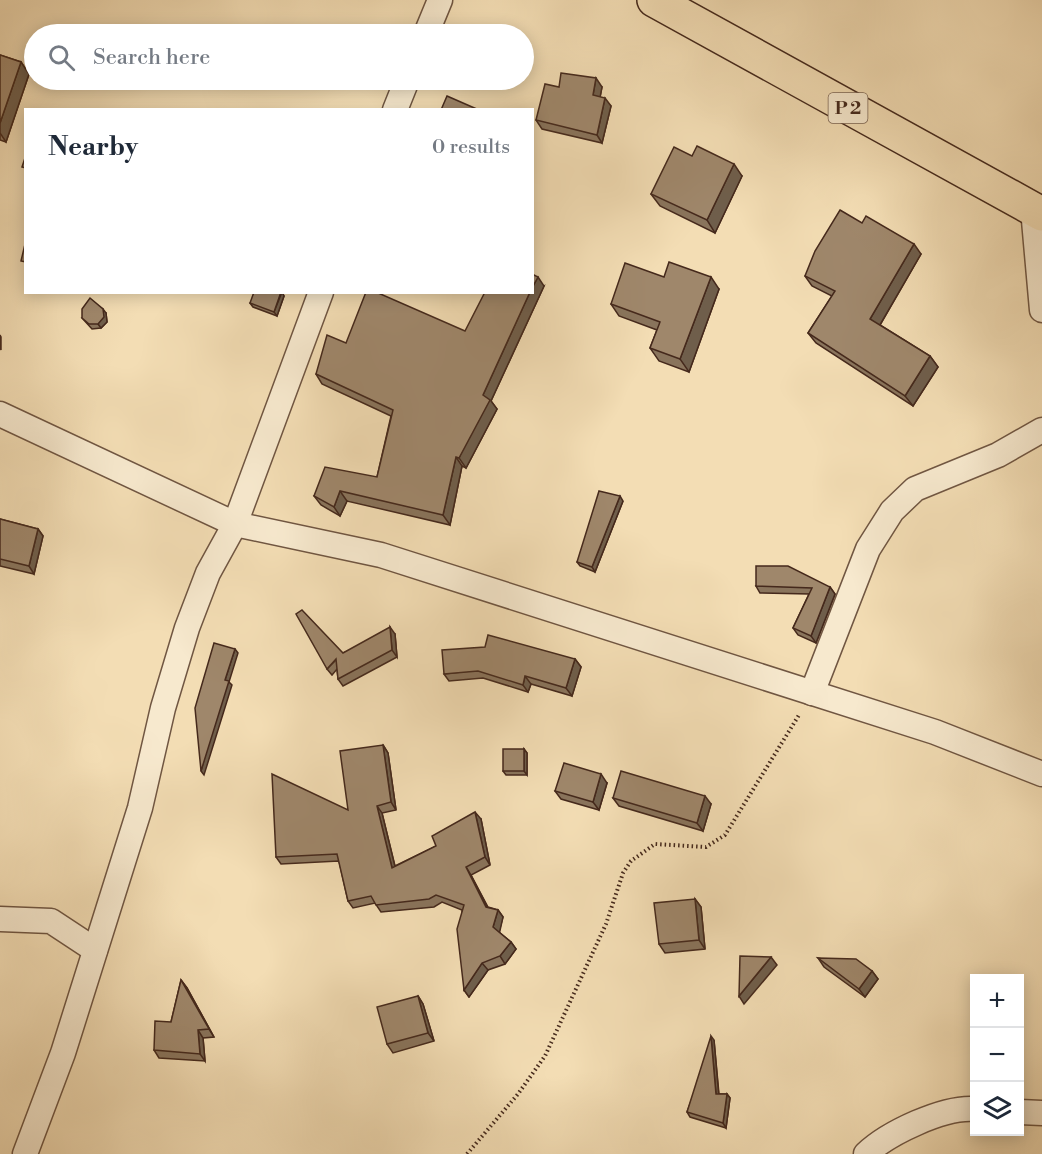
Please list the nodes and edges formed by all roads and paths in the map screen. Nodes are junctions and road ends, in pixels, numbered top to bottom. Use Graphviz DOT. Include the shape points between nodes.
graph roads {
  1 [pos="440,0"];
  2 [pos="654,0"];
  3 [pos="430,24"];
  4 [pos="403,90"];
  5 [pos="396,108"];
  6 [pos="1037,212"];
  7 [pos="320,294"];
  8 [pos="1042,310"];
  9 [pos="0,414"];
  10 [pos="1042,430"];
  11 [pos="235,524"];
  12 [pos="812,693"];
  13 [pos="1042,774"];
  14 [pos="0,919"];
  15 [pos="95,950"];
  16 [pos="970,1109"];
  17 [pos="1024,1112"];
  18 [pos="1042,1113"];
  19 [pos="25,1154"];
  20 [pos="467,1154"];
  21 [pos="866,1154"];
  1 -- 3 [label="street"];
  2 -- 6 [label="main road, P 2"];
  4 -- 5 [label="street"];
  6 -- 8 [label="street"];
  7 -- 11 [label="street"];
  9 -- 11 [label="street"];
  10 -- 12 [label="street" via="998,456 915,489 892,511 868,549"];
  11 -- 12 [label="street" via="381,555"];
  11 -- 15 [label="street" via="208,573 187,628 163,708 140,808"];
  12 -- 13 [label="street" via="935,732"];
  12 -- 20 [label="path" via="725,835 706,847 655,844 631,861 544,1056 518,1094"];
  14 -- 15 [label="street" via="51,921"];
  15 -- 19 [label="street" via="63,1053"];
  16 -- 21 [label="street" via="959,1108 882,1139"];
  17 -- 18 [label="street"];
}
